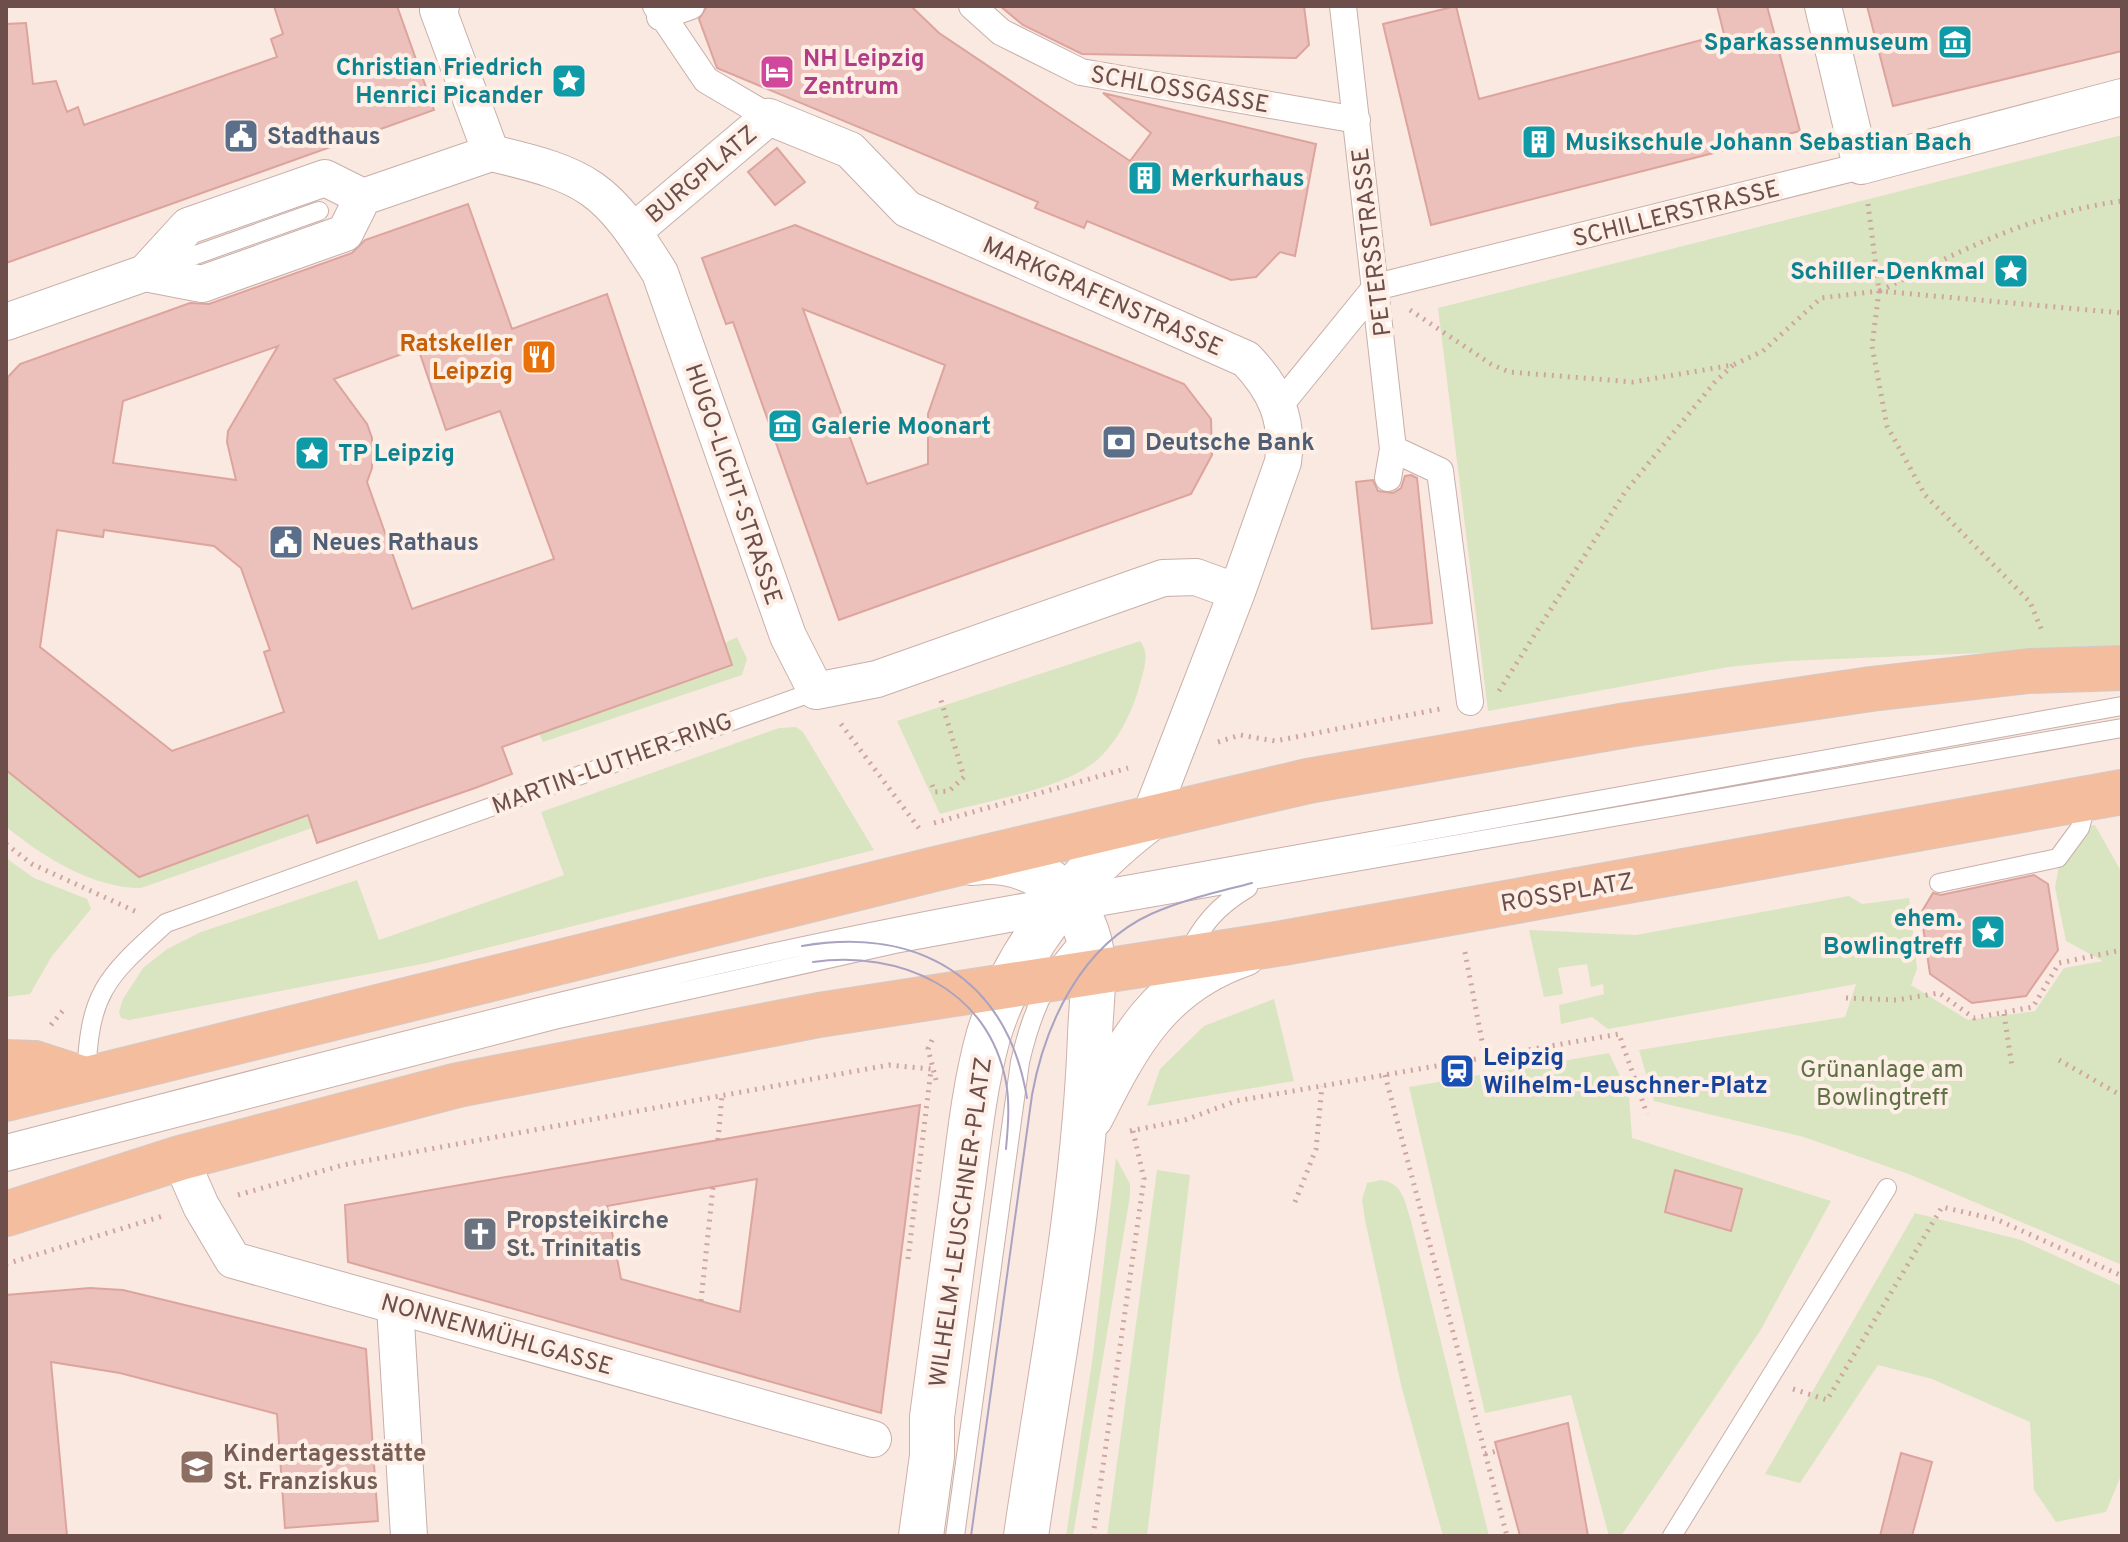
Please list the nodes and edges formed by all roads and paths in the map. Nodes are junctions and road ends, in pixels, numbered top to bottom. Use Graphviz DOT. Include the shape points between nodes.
graph roads {
  1 [pos="441,6"];
  2 [pos="691,6"];
  3 [pos="972,6"];
  4 [pos="1344,6"];
  5 [pos="1823,6"];
  6 [pos="658,12"];
  7 [pos="2122,97"];
  8 [pos="769,117"];
  9 [pos="1357,120"];
  10 [pos="491,153"];
  11 [pos="1861,166"];
  12 [pos="363,197"];
  13 [pos="2122,201"];
  14 [pos="1868,204"];
  15 [pos="907,209"];
  16 [pos="319,211"];
  17 [pos="634,231"];
  18 [pos="145,273"];
  19 [pos="660,273"];
  20 [pos="1376,287"];
  21 [pos="1879,291"];
  22 [pos="2122,313"];
  23 [pos="6,322"];
  24 [pos="1733,365"];
  25 [pos="1280,405"];
  26 [pos="1393,449"];
  27 [pos="1388,478"];
  28 [pos="1237,592"];
  29 [pos="2040,626"];
  30 [pos="930,661"];
  31 [pos="2122,668"];
  32 [pos="1502,689"];
  33 [pos="816,691"];
  34 [pos="1470,702"];
  35 [pos="2122,706"];
  36 [pos="2122,728"];
  37 [pos="1240,735"];
  38 [pos="1126,768"];
  39 [pos="932,785"];
  40 [pos="2105,794"];
  41 [pos="1494,818"];
  42 [pos="1149,819"];
  43 [pos="6,844"];
  44 [pos="935,869"];
  45 [pos="1260,881"];
  46 [pos="1939,883"];
  47 [pos="1123,903"];
  48 [pos="117,904"];
  49 [pos="1076,925"];
  50 [pos="1283,943"];
  51 [pos="2122,950"];
  52 [pos="1450,954"];
  53 [pos="1185,958"];
  54 [pos="1030,982"];
  55 [pos="101,991"];
  56 [pos="1846,998"];
  57 [pos="1163,1002"];
  58 [pos="2004,1014"];
  59 [pos="41,1033"];
  60 [pos="1485,1057"];
  61 [pos="2059,1060"];
  62 [pos="6,1062"];
  63 [pos="2012,1067"];
  64 [pos="1385,1075"];
  65 [pos="86,1080"];
  66 [pos="1322,1086"];
  67 [pos="722,1095"];
  68 [pos="2122,1096"];
  69 [pos="6,1099"];
  70 [pos="1647,1114"];
  71 [pos="1134,1119"];
  72 [pos="1087,1126"];
  73 [pos="1133,1131"];
  74 [pos="718,1140"];
  75 [pos="6,1144"];
  76 [pos="180,1158"];
  77 [pos="6,1162"];
  78 [pos="713,1187"];
  79 [pos="1887,1188"];
  80 [pos="1295,1202"];
  81 [pos="201,1206"];
  82 [pos="6,1214"];
  83 [pos="6,1264"];
  84 [pos="906,1272"];
  85 [pos="2122,1276"];
  86 [pos="701,1301"];
  87 [pos="395,1306"];
  88 [pos="1770,1380"];
  89 [pos="873,1439"];
  90 [pos="1497,1451"];
  91 [pos="1485,1454"];
  92 [pos="409,1536"];
  93 [pos="921,1536"];
  94 [pos="955,1536"];
  95 [pos="1026,1536"];
  96 [pos="1093,1536"];
  97 [pos="1507,1536"];
  98 [pos="1672,1536"];
  1 -- 10 [label="street" via="438,10"];
  2 -- 6 [label="street, BURGPLATZ"];
  3 -- 9 [label="street, SCHLOSSGASSE" via="1001,32 1081,72"];
  4 -- 9 [label="street, PETERSSTRASSE"];
  5 -- 11 [label="street"];
  6 -- 8 [label="street, BURGPLATZ" via="706,80"];
  7 -- 11 [label="street, SCHILLERSTRASSE"];
  8 -- 15 [label="street, BURGPLATZ" via="850,150"];
  8 -- 17 [label="street, BURGPLATZ"];
  9 -- 20 [label="street, PETERSSTRASSE"];
  10 -- 12 [label="street"];
  10 -- 17 [label="street, BURGPLATZ" via="585,182"];
  11 -- 20 [label="street, SCHILLERSTRASSE"];
  12 -- 18 [label="street" via="345,233 202,284"];
  12 -- 18 [label="street" via="325,178 188,226"];
  13 -- 21 [label="path" via="2084,206 1965,247"];
  14 -- 21 [label="path"];
  15 -- 25 [label="street, MARKGRAFENSTRASSE" via="1246,359"];
  16 -- 18 [label="lane"];
  17 -- 19 [label="street, BURGPLATZ"];
  18 -- 23 [label="street"];
  19 -- 33 [label="street, HUGO-LICHT-STRASSE" via="788,636"];
  20 -- 24 [label="path" via="1509,372 1633,382"];
  20 -- 25 [label="street"];
  20 -- 26 [label="street, PETERSSTRASSE"];
  21 -- 22 [label="path"];
  21 -- 24 [label="path" via="1821,298 1763,351"];
  21 -- 29 [label="path" via="1872,346 1887,426 1925,495 2030,602"];
  24 -- 32 [label="path" via="1625,492"];
  25 -- 28 [label="street" via="1286,442 1283,462"];
  26 -- 27 [label="street, PETERSSTRASSE"];
  26 -- 34 [label="street" via="1440,471"];
  28 -- 30 [label="street, MARTIN-LUTHER-RING" via="1196,577 1163,578"];
  28 -- 42 [label="street"];
  30 -- 33 [label="street, MARTIN-LUTHER-RING"];
  30 -- 39 [label="path" via="964,777 949,791 935,792"];
  31 -- 42 [label="main road" via="1953,678 1702,714 1308,781"];
  33 -- 38 [label="path" via="920,828"];
  33 -- 55 [label="lane, MARTIN-LUTHER-RING" via="166,923 114,970"];
  34 -- 37 [label="path" via="1275,741"];
  35 -- 41 [label="lane"];
  36 -- 45 [label="lane"];
  40 -- 46 [label="lane" via="2058,858"];
  40 -- 50 [label="main road, ROSSPLATZ"];
  41 -- 47 [label="lane" via="1206,871"];
  41 -- 49 [label="lane"];
  42 -- 44 [label="main road"];
  42 -- 49 [label="main road, WILHELM-LEUSCHNER-PLATZ" via="1106,853"];
  43 -- 48 [label="path" via="32,864"];
  44 -- 49 [label="main road" via="981,862 1016,865 1039,874"];
  44 -- 65 [label="main road"];
  45 -- 47 [label="lane"];
  45 -- 53 [label="lane" via="1225,901 1203,923"];
  47 -- 49 [label="lane"];
  49 -- 53 [label="main road, ROSSPLATZ"];
  49 -- 54 [label="main road, WILHELM-LEUSCHNER-PLATZ"];
  49 -- 54 [label="main road, ROSSPLATZ"];
  49 -- 72 [label="main road"];
  49 -- 75 [label="lane" via="802,946 550,1004"];
  49 -- 77 [label="lane" via="882,947 554,1020"];
  50 -- 53 [label="main road, ROSSPLATZ"];
  50 -- 57 [label="main road" via="1203,970"];
  51 -- 58 [label="path" via="2059,963 2033,1007"];
  52 -- 60 [label="path" via="1465,951"];
  53 -- 57 [label="lane"];
  54 -- 76 [label="main road" via="819,1015 458,1085"];
  54 -- 93 [label="main road, WILHELM-LEUSCHNER-PLATZ" via="989,1036 973,1111"];
  54 -- 94 [label="lane"];
  55 -- 59 [label="path" via="73,998"];
  55 -- 65 [label="lane, MARTIN-LUTHER-RING" via="87,1039"];
  56 -- 58 [label="path" via="1896,1000 1939,993 1974,1018"];
  57 -- 72 [label="main road" via="1141,1028"];
  58 -- 63 [label="path"];
  60 -- 64 [label="path"];
  60 -- 70 [label="path" via="1619,1034"];
  61 -- 68 [label="path"];
  62 -- 65 [label="main road" via="35,1063"];
  64 -- 66 [label="path"];
  64 -- 91 [label="path"];
  65 -- 69 [label="main road"];
  66 -- 73 [label="path" via="1236,1101"];
  66 -- 80 [label="path" via="1316,1149"];
  67 -- 74 [label="path"];
  67 -- 81 [label="path" via="343,1165"];
  67 -- 84 [label="path" via="889,1065 931,1069"];
  71 -- 73 [label="path"];
  72 -- 95 [label="main road"];
  73 -- 96 [label="path" via="1144,1179"];
  76 -- 81 [label="street, NONNENMÜHLGASSE"];
  76 -- 82 [label="main road"];
  78 -- 86 [label="path"];
  79 -- 88 [label="lane"];
  81 -- 83 [label="path"];
  81 -- 87 [label="street, NONNENMÜHLGASSE" via="233,1260"];
  85 -- 88 [label="path" via="1998,1220 1942,1207 1827,1400"];
  87 -- 89 [label="street, NONNENMÜHLGASSE"];
  87 -- 92 [label="street"];
  88 -- 98 [label="lane"];
  90 -- 91 [label="path"];
  91 -- 97 [label="path"];
}
